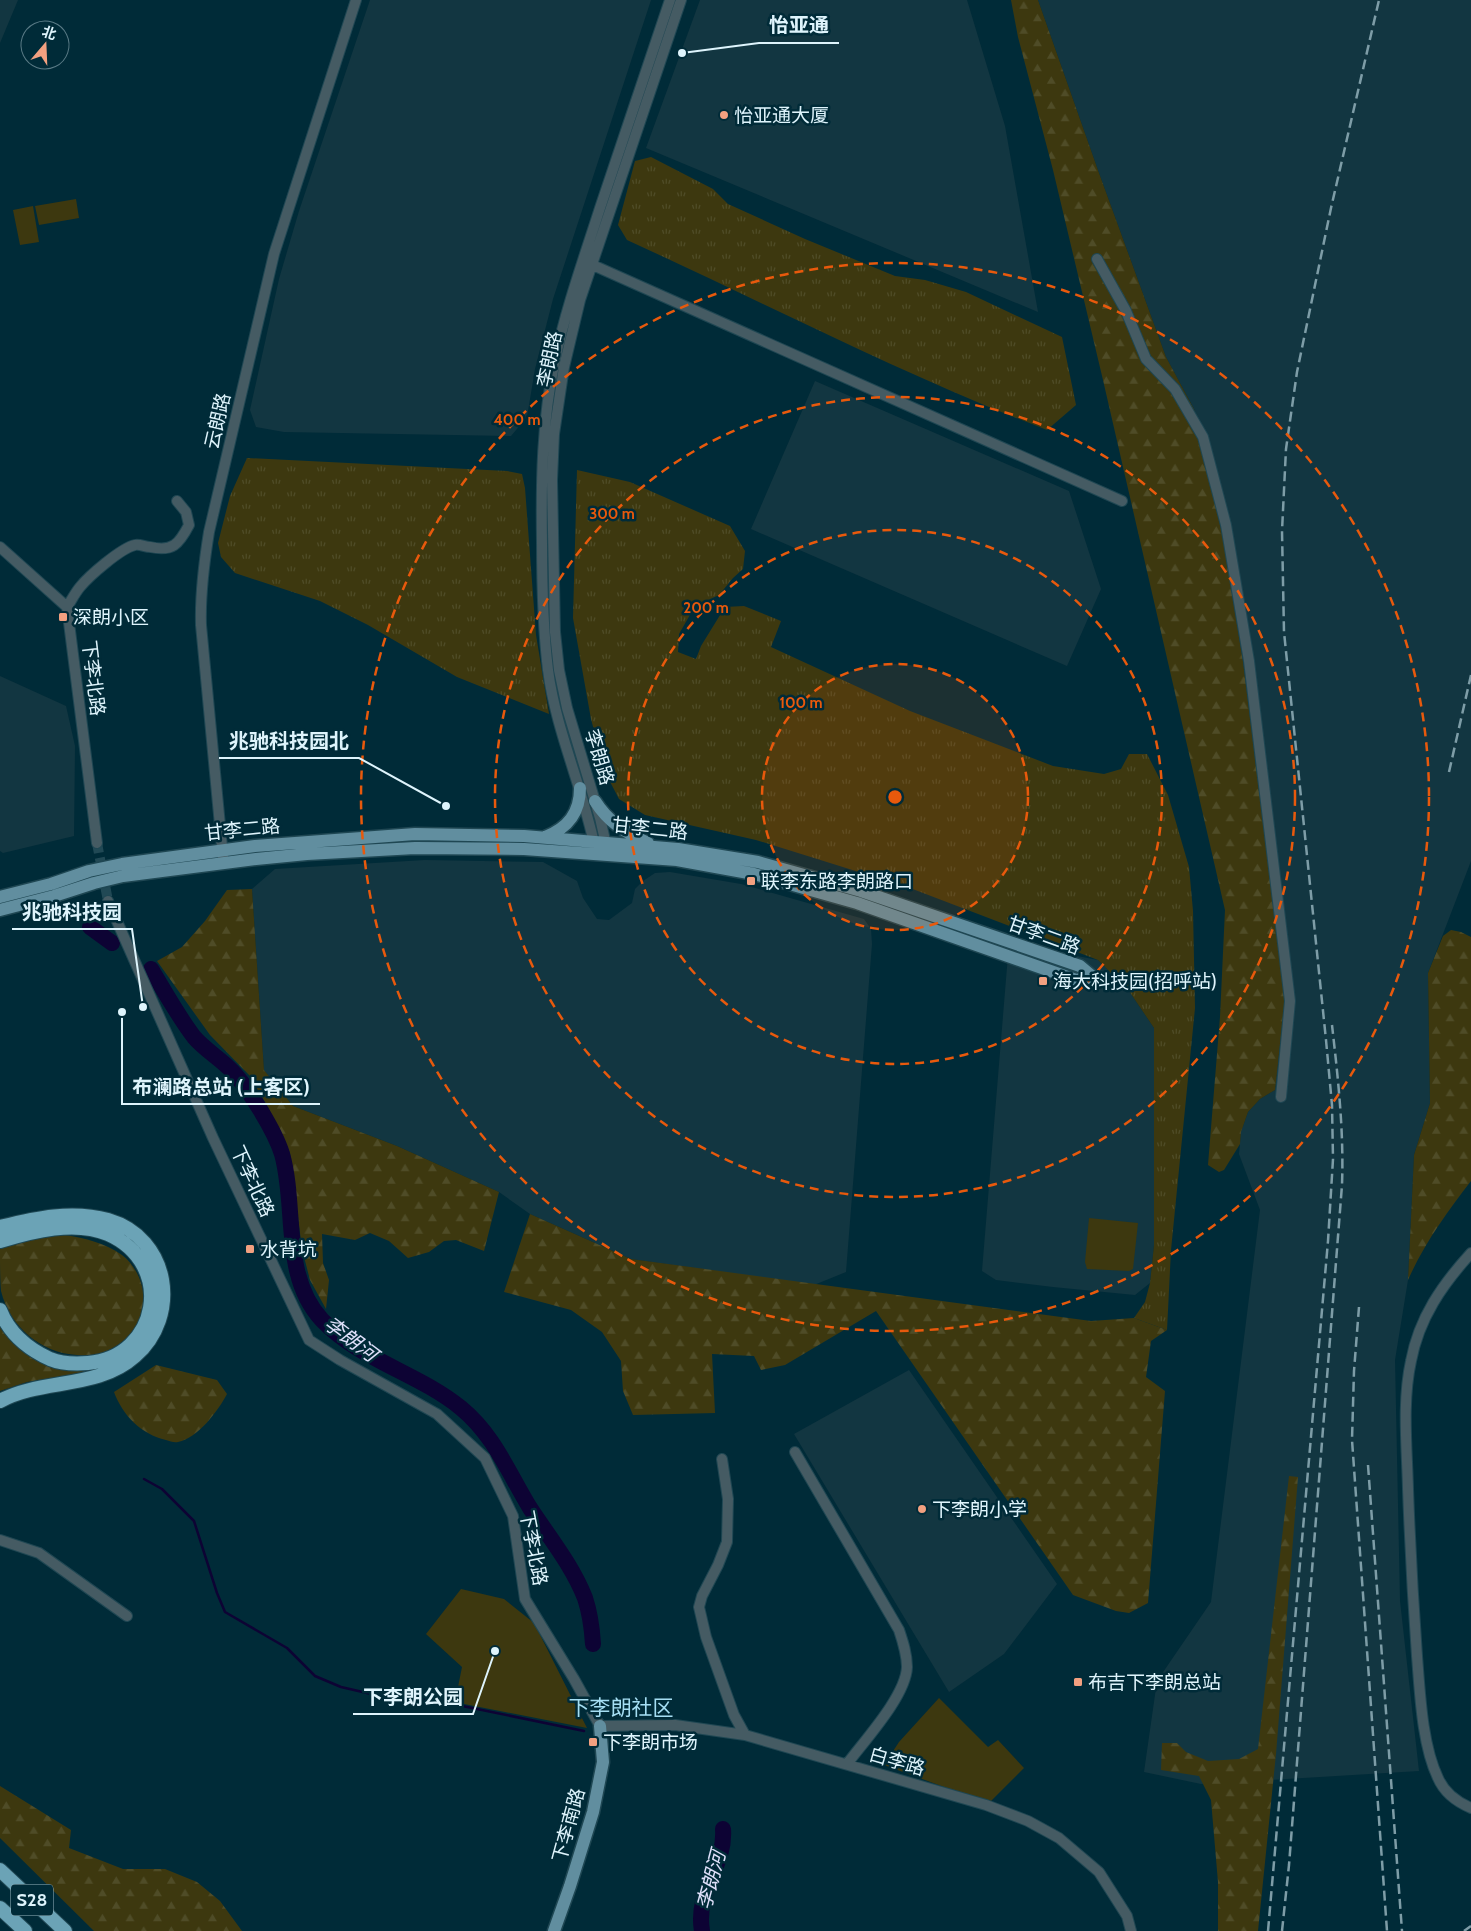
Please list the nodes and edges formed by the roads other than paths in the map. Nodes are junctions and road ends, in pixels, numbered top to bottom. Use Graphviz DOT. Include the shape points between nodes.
graph roads {
  1 [pos="356,0"];
  2 [pos="670,0"];
  3 [pos="681,0"];
  4 [pos="1097,259"];
  5 [pos="588,263"];
  6 [pos="177,501"];
  7 [pos="1122,501"];
  8 [pos="0,547"];
  9 [pos="67,607"];
  10 [pos="580,788"];
  11 [pos="595,801"];
  12 [pos="544,838"];
  13 [pos="97,843"];
  14 [pos="601,848"];
  15 [pos="662,848"];
  16 [pos="223,856"];
  17 [pos="0,897"];
  18 [pos="108,901"];
  19 [pos="0,910"];
  20 [pos="1280,1097"];
  21 [pos="6,1232"];
  22 [pos="1471,1254"];
  23 [pos="0,1310"];
  24 [pos="0,1400"];
  25 [pos="795,1452"];
  26 [pos="722,1459"];
  27 [pos="0,1540"];
  28 [pos="128,1616"];
  29 [pos="600,1726"];
  30 [pos="745,1735"];
  31 [pos="846,1764"];
  32 [pos="1471,1808"];
  33 [pos="0,1870"];
  34 [pos="0,1908"];
  35 [pos="25,1931"];
  36 [pos="65,1931"];
  37 [pos="554,1931"];
  38 [pos="1131,1931"];
  1 -- 16 [label="street, 云朗路" via="274,254 206,548 201,625"];
  2 -- 5 [label="street, 李朗路"];
  3 -- 5 [label="street, 李朗路"];
  4 -- 20 [label="street" via="1126,311 1146,359 1175,389 1203,436 1226,525 1249,660 1290,1001"];
  5 -- 7 [label="street"];
  5 -- 10 [label="street, 李朗路" via="568,305 554,361 543,432 541,481 544,631 548,671 556,710"];
  5 -- 11 [label="street, 李朗路" via="558,398 552,480 555,632 559,670 566,708"];
  6 -- 9 [label="street" via="186,512 189,525 177,545 167,549 136,544 126,549 80,587"];
  8 -- 9 [label="street"];
  9 -- 13 [label="street, 下李北路"];
  10 -- 12 [label="main road" via="580,799 572,818 566,826"];
  10 -- 14 [label="street, 李朗路"];
  11 -- 14 [label="street, 李朗路"];
  11 -- 15 [label="main road" via="618,826"];
  12 -- 14 [label="main road, 甘李二路"];
  12 -- 16 [label="main road, 甘李二路" via="415,834 306,841"];
  14 -- 15 [label="main road, 甘李二路"];
  14 -- 15 [label="main road, 甘李二路" via="754,874 857,903 1076,980 1094,977 1080,966 844,886 758,862"];
  14 -- 16 [label="main road, 甘李二路" via="415,848"];
  16 -- 17 [label="main road, 甘李二路" via="122,864"];
  16 -- 19 [label="main road, 甘李二路" via="94,883"];
  18 -- 29 [label="street, 下李北路" via="209,1129 309,1340 437,1414 485,1458 513,1516 525,1599"];
  21 -- 23 [label="highway" via="83,1228 107,1233 125,1243 141,1260 152,1292 149,1312 141,1331 128,1348 112,1358 97,1362 75,1364 54,1360 34,1351 4,1321"];
  21 -- 24 [label="highway" via="71,1214 122,1225 138,1236 152,1252 161,1272 164,1292 162,1312 153,1337 123,1366 86,1380"];
  22 -- 32 [label="street" via="1437,1295 1423,1321 1410,1362 1406,1420 1410,1562 1421,1710 1439,1780 1453,1798"];
  25 -- 31 [label="street" via="899,1630 906,1649 907,1668 894,1701"];
  26 -- 30 [label="street" via="728,1498 727,1542 699,1608 734,1715"];
  27 -- 28 [label="street" via="39,1553"];
  29 -- 30 [label="street, 白李路" via="675,1725"];
  29 -- 37 [label="main road, 下李南路" via="603,1762 593,1812"];
  30 -- 31 [label="street, 白李路"];
  31 -- 38 [label="street, 白李路" via="986,1805 1028,1821 1059,1838 1098,1872 1127,1916"];
  33 -- 36 [label="highway, S28"];
  34 -- 35 [label="highway, S28"];
}
